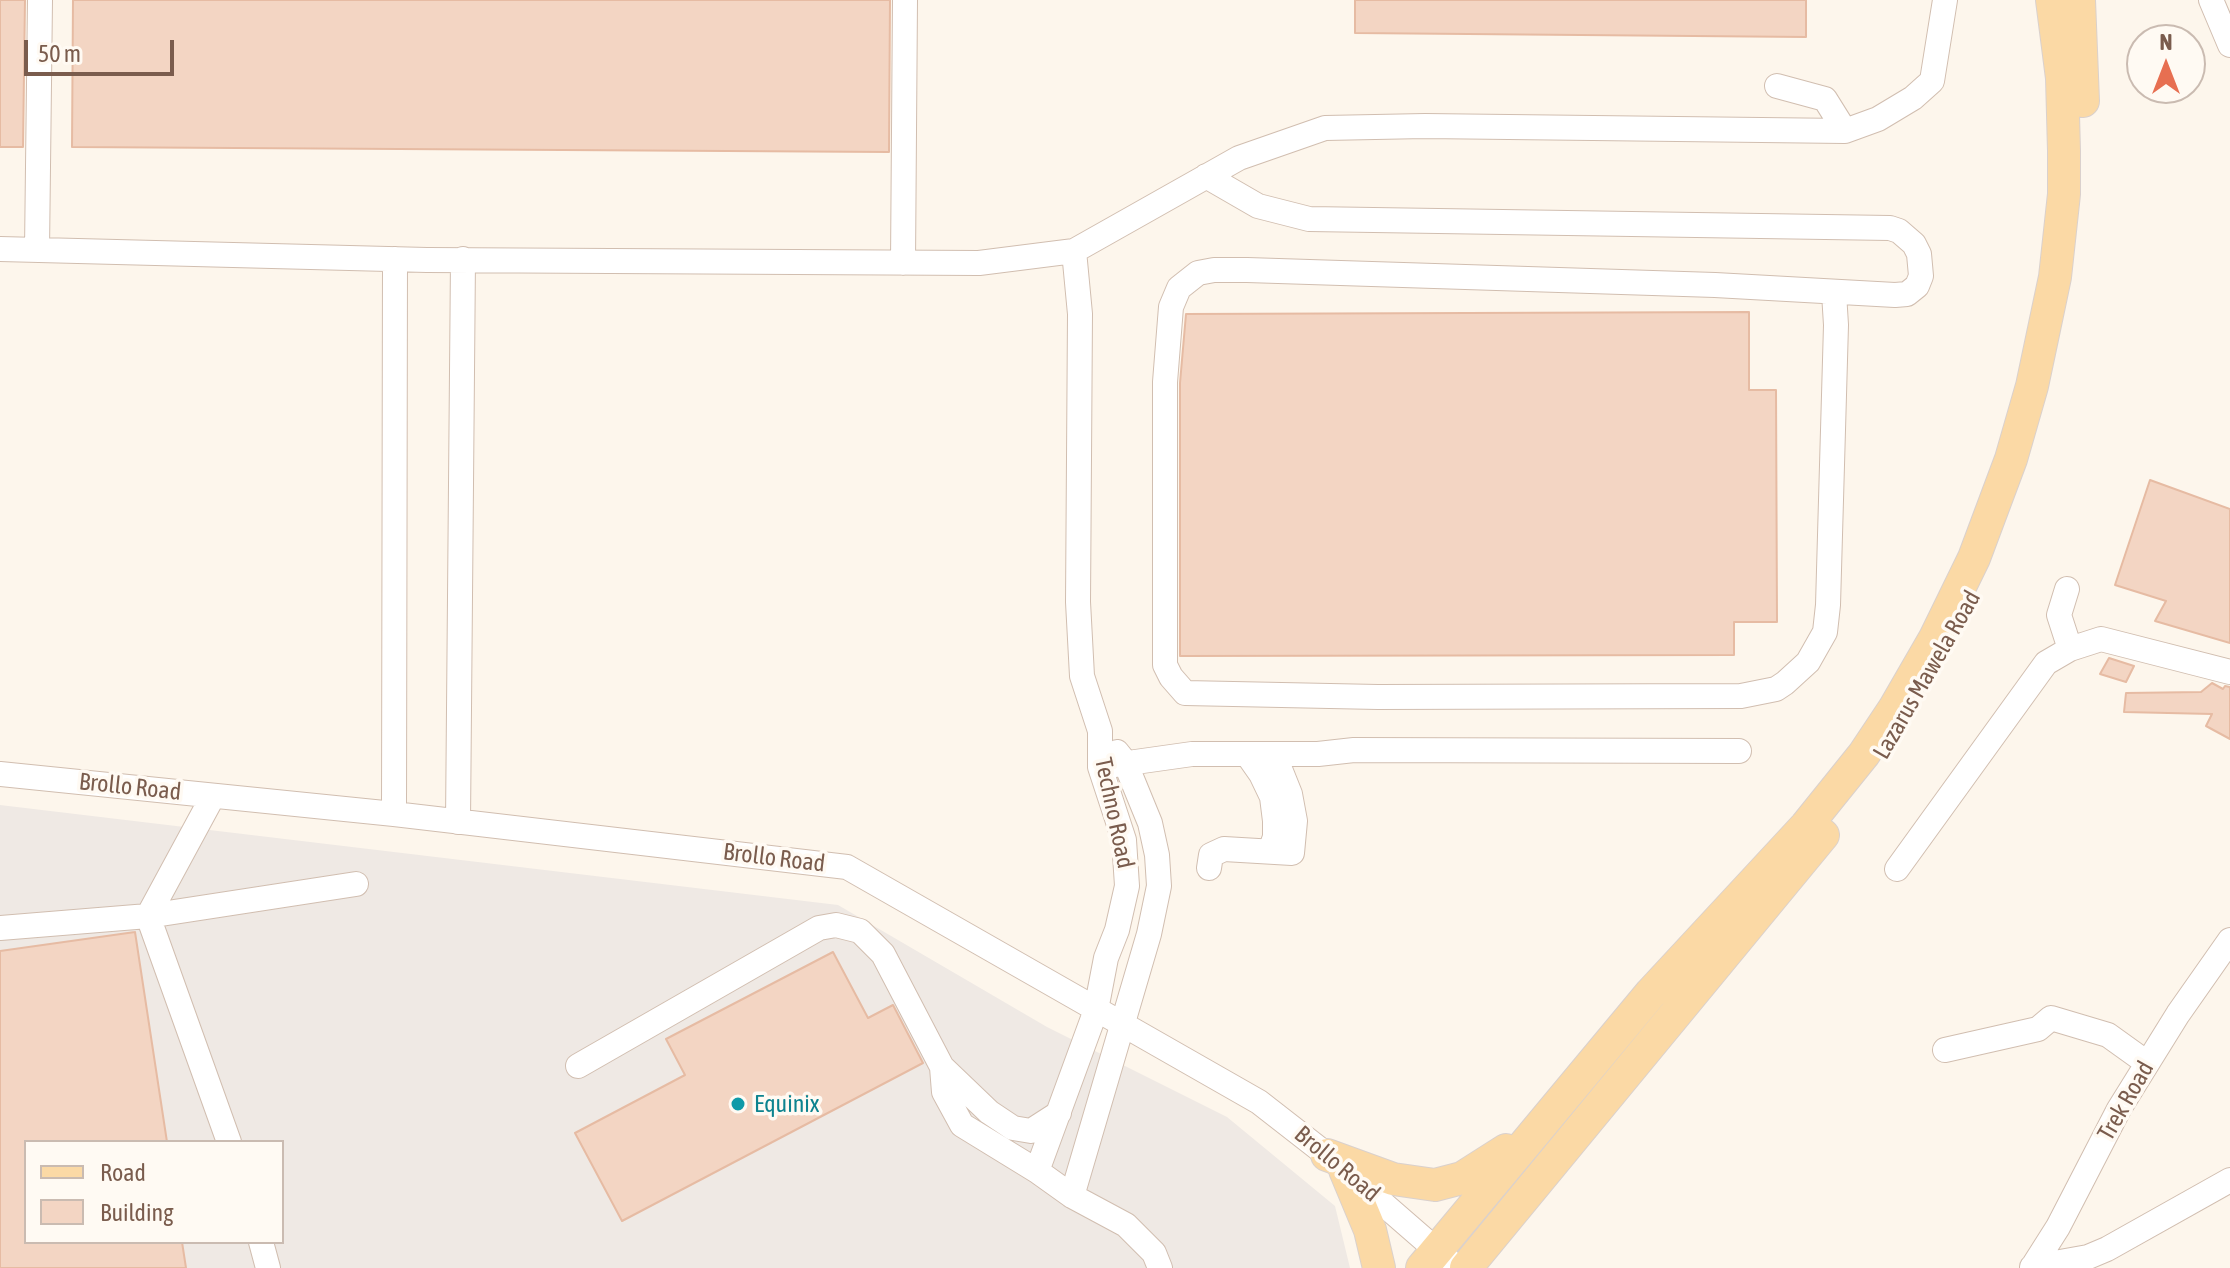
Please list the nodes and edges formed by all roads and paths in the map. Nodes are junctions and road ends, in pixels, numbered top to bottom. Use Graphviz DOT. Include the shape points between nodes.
graph roads {
  1 [pos="40,0"];
  2 [pos="905,0"];
  3 [pos="1945,0"];
  4 [pos="2052,0"];
  5 [pos="2079,0"];
  6 [pos="2211,0"];
  7 [pos="2230,45"];
  8 [pos="1777,86"];
  9 [pos="1845,131"];
  10 [pos="1206,176"];
  11 [pos="0,249"];
  12 [pos="37,250"];
  13 [pos="1074,251"];
  14 [pos="395,259"];
  15 [pos="463,259"];
  16 [pos="903,263"];
  17 [pos="1834,293"];
  18 [pos="2067,589"];
  19 [pos="2070,649"];
  20 [pos="2230,672"];
  21 [pos="1100,731"];
  22 [pos="1739,751"];
  23 [pos="1247,754"];
  24 [pos="1274,754"];
  25 [pos="1125,762"];
  26 [pos="1100,767"];
  27 [pos="0,774"];
  28 [pos="213,796"];
  29 [pos="394,814"];
  30 [pos="458,822"];
  31 [pos="1281,852"];
  32 [pos="1209,868"];
  33 [pos="1897,869"];
  34 [pos="356,884"];
  35 [pos="148,916"];
  36 [pos="0,928"];
  37 [pos="2230,940"];
  38 [pos="1096,1010"];
  39 [pos="1122,1024"];
  40 [pos="1945,1050"];
  41 [pos="2147,1063"];
  42 [pos="578,1066"];
  43 [pos="942,1067"];
  44 [pos="1059,1113"];
  45 [pos="1546,1116"];
  46 [pos="228,1140"];
  47 [pos="1336,1162"];
  48 [pos="1037,1171"];
  49 [pos="2230,1180"];
  50 [pos="1072,1196"];
  51 [pos="262,1244"];
  52 [pos="1438,1262"];
  53 [pos="268,1268"];
  54 [pos="1160,1268"];
  55 [pos="1379,1268"];
  56 [pos="1466,1268"];
  57 [pos="2032,1268"];
  1 -- 12 [label="street"];
  2 -- 16 [label="street"];
  3 -- 9 [label="street" via="1932,81 1878,119"];
  4 -- 45 [label="main road, Lazarus Mawela Road" via="2064,151 2055,277 2023,418 1974,558 1935,638 1864,754"];
  5 -- 56 [label="main road, Lazarus Mawela Road" via="2084,90 2073,269 2049,386 2004,527 1971,604 1913,710 1834,821"];
  6 -- 7 [label="street"];
  8 -- 9 [label="street" via="1825,99"];
  9 -- 10 [label="street" via="1325,128 1239,158"];
  10 -- 13 [label="street"];
  10 -- 17 [label="street" via="1258,206 1309,219 1868,226 1899,231 1914,244 1921,276 1907,294"];
  11 -- 12 [label="street"];
  12 -- 14 [label="street"];
  13 -- 16 [label="street" via="979,263"];
  13 -- 21 [label="street" via="1080,314 1079,636 1082,676"];
  14 -- 15 [label="street"];
  14 -- 29 [label="street"];
  15 -- 16 [label="street"];
  15 -- 30 [label="street"];
  17 -- 17 [label="street" via="1825,632 1800,672 1776,689 1741,696 1202,695 1185,693 1171,677 1165,665 1165,382 1171,307 1187,279 1214,270 1247,270"];
  18 -- 19 [label="street" via="2059,615"];
  19 -- 20 [label="street" via="2101,639"];
  19 -- 33 [label="street" via="2046,663"];
  21 -- 25 [label="street, Techno Road"];
  21 -- 26 [label="street, Techno Road"];
  22 -- 24 [label="street"];
  23 -- 24 [label="street"];
  23 -- 25 [label="street"];
  23 -- 31 [label="street" via="1272,797"];
  24 -- 31 [label="street" via="1295,821"];
  25 -- 26 [label="street"];
  25 -- 39 [label="street, Techno Road" via="1150,823 1159,886"];
  26 -- 38 [label="street, Techno Road" via="1124,840 1127,886"];
  27 -- 28 [label="street, Brollo Road"];
  28 -- 29 [label="street, Brollo Road"];
  28 -- 35 [label="street"];
  29 -- 30 [label="street, Brollo Road"];
  30 -- 38 [label="street, Brollo Road" via="847,867"];
  31 -- 32 [label="street" via="1224,849 1211,855"];
  34 -- 35 [label="street"];
  35 -- 36 [label="street"];
  35 -- 46 [label="street"];
  37 -- 41 [label="street, Trek Road"];
  38 -- 39 [label="street, Brollo Road"];
  38 -- 44 [label="street, Techno Road"];
  39 -- 47 [label="street, Brollo Road" via="1259,1102"];
  39 -- 50 [label="street, Techno Road"];
  40 -- 41 [label="street" via="2038,1029 2051,1018 2108,1035"];
  41 -- 57 [label="street, Trek Road"];
  42 -- 43 [label="street" via="819,928 836,925 860,931 883,954"];
  43 -- 44 [label="street" via="1013,1128 1031,1131"];
  43 -- 48 [label="street" via="944,1092 962,1125"];
  44 -- 48 [label="street, Techno Road"];
  45 -- 47 [label="main road" via="1489,1163 1449,1183 1404,1181"];
  45 -- 52 [label="main road, Lazarus Mawela Road"];
  47 -- 52 [label="street, Brollo Road"];
  47 -- 55 [label="main road" via="1370,1230"];
  48 -- 50 [label="street"];
  49 -- 57 [label="street" via="2107,1249"];
  50 -- 54 [label="street" via="1126,1225 1154,1253"];
  51 -- 53 [label="street"];
}
